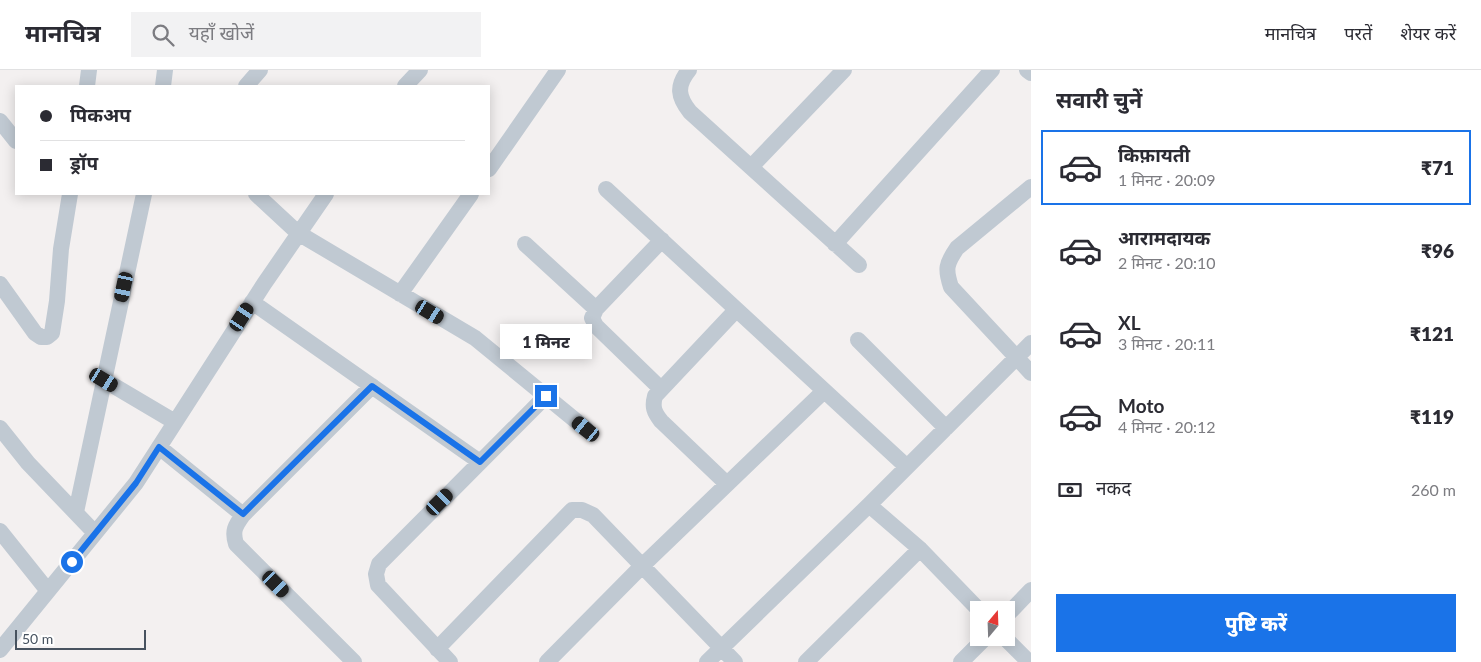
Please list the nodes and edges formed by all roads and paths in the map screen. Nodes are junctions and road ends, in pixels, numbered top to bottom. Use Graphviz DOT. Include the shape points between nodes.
graph roads {
  1 [pos="89,70"];
  2 [pos="165,70"];
  3 [pos="260,70"];
  4 [pos="558,70"];
  5 [pos="689,70"];
  6 [pos="844,70"];
  7 [pos="992,70"];
  8 [pos="1027,70"];
  9 [pos="1031,73"];
  10 [pos="86,85"];
  11 [pos="163,85"];
  12 [pos="247,85"];
  13 [pos="0,121"];
  14 [pos="15,140"];
  15 [pos="751,167"];
  16 [pos="490,168"];
  17 [pos="1031,187"];
  18 [pos="606,189"];
  19 [pos="144,195"];
  20 [pos="257,195"];
  21 [pos="325,195"];
  22 [pos="470,195"];
  23 [pos="65,198"];
  24 [pos="298,234"];
  25 [pos="662,240"];
  26 [pos="525,244"];
  27 [pos="836,244"];
  28 [pos="859,265"];
  29 [pos="0,284"];
  30 [pos="400,294"];
  31 [pos="252,302"];
  32 [pos="596,309"];
  33 [pos="736,310"];
  34 [pos="858,340"];
  35 [pos="1031,343"];
  36 [pos="1016,358"];
  37 [pos="1031,373"];
  38 [pos="104,380"];
  39 [pos="372,386"];
  40 [pos="661,390"];
  41 [pos="824,391"];
  42 [pos="546,396"];
  43 [pos="175,422"];
  44 [pos="0,428"];
  45 [pos="946,428"];
  46 [pos="586,429"];
  47 [pos="159,447"];
  48 [pos="480,462"];
  49 [pos="907,468"];
  50 [pos="728,484"];
  51 [pos="869,505"];
  52 [pos="76,512"];
  53 [pos="243,514"];
  54 [pos="0,531"];
  55 [pos="95,533"];
  56 [pos="920,549"];
  57 [pos="642,566"];
  58 [pos="1031,590"];
  59 [pos="48,591"];
  60 [pos="970,601"];
  61 [pos="1015,607"];
  62 [pos="977,646"];
  63 [pos="1013,646"];
  64 [pos="722,648"];
  65 [pos="437,649"];
  66 [pos="0,650"];
  67 [pos="354,662"];
  68 [pos="450,662"];
  69 [pos="546,662"];
  70 [pos="708,662"];
  71 [pos="735,662"];
  72 [pos="806,662"];
  73 [pos="961,662"];
  74 [pos="1029,662"];
  1 -- 10 [label="street"];
  2 -- 11 [label="street"];
  3 -- 12 [label="street"];
  4 -- 16 [label="street"];
  5 -- 15 [label="street" via="680,86 681,101"];
  6 -- 15 [label="street"];
  7 -- 27 [label="street"];
  8 -- 9 [label="street"];
  13 -- 14 [label="street"];
  15 -- 27 [label="street"];
  17 -- 36 [label="street" via="957,248 948,260 946,272 951,287"];
  18 -- 25 [label="street"];
  19 -- 38 [label="street"];
  20 -- 24 [label="street"];
  21 -- 24 [label="street"];
  22 -- 30 [label="street"];
  23 -- 29 [label="street" via="52,333 47,337 35,333"];
  24 -- 30 [label="street"];
  24 -- 31 [label="street"];
  25 -- 32 [label="street"];
  25 -- 33 [label="street"];
  26 -- 32 [label="street"];
  27 -- 28 [label="street"];
  30 -- 42 [label="street" via="475,338"];
  31 -- 39 [label="street"];
  31 -- 43 [label="street"];
  32 -- 40 [label="street" via="592,318 596,326"];
  33 -- 40 [label="street"];
  33 -- 41 [label="street"];
  34 -- 45 [label="street"];
  35 -- 36 [label="street"];
  36 -- 37 [label="street"];
  36 -- 45 [label="street"];
  38 -- 43 [label="street"];
  38 -- 52 [label="street"];
  39 -- 48 [label="street"];
  39 -- 53 [label="street"];
  40 -- 50 [label="street" via="655,396 654,412"];
  41 -- 49 [label="street"];
  41 -- 50 [label="street"];
  42 -- 46 [label="street"];
  42 -- 48 [label="street"];
  43 -- 47 [label="street"];
  44 -- 52 [label="street" via="28,463"];
  45 -- 49 [label="street"];
  47 -- 53 [label="street"];
  47 -- 55 [label="street" via="136,483"];
  48 -- 65 [label="street" via="386,556 376,574 378,585"];
  49 -- 51 [label="street"];
  50 -- 57 [label="street"];
  51 -- 56 [label="street"];
  51 -- 64 [label="street"];
  52 -- 55 [label="street"];
  53 -- 67 [label="street" via="233,535 236,544"];
  54 -- 59 [label="street"];
  55 -- 59 [label="street"];
  56 -- 60 [label="street"];
  56 -- 72 [label="street"];
  57 -- 64 [label="street"];
  57 -- 65 [label="street" via="593,515 572,510"];
  57 -- 69 [label="street"];
  58 -- 61 [label="street"];
  59 -- 66 [label="street"];
  62 -- 73 [label="street"];
  63 -- 74 [label="street"];
  64 -- 70 [label="street"];
  64 -- 71 [label="street"];
  65 -- 68 [label="street"];
}
